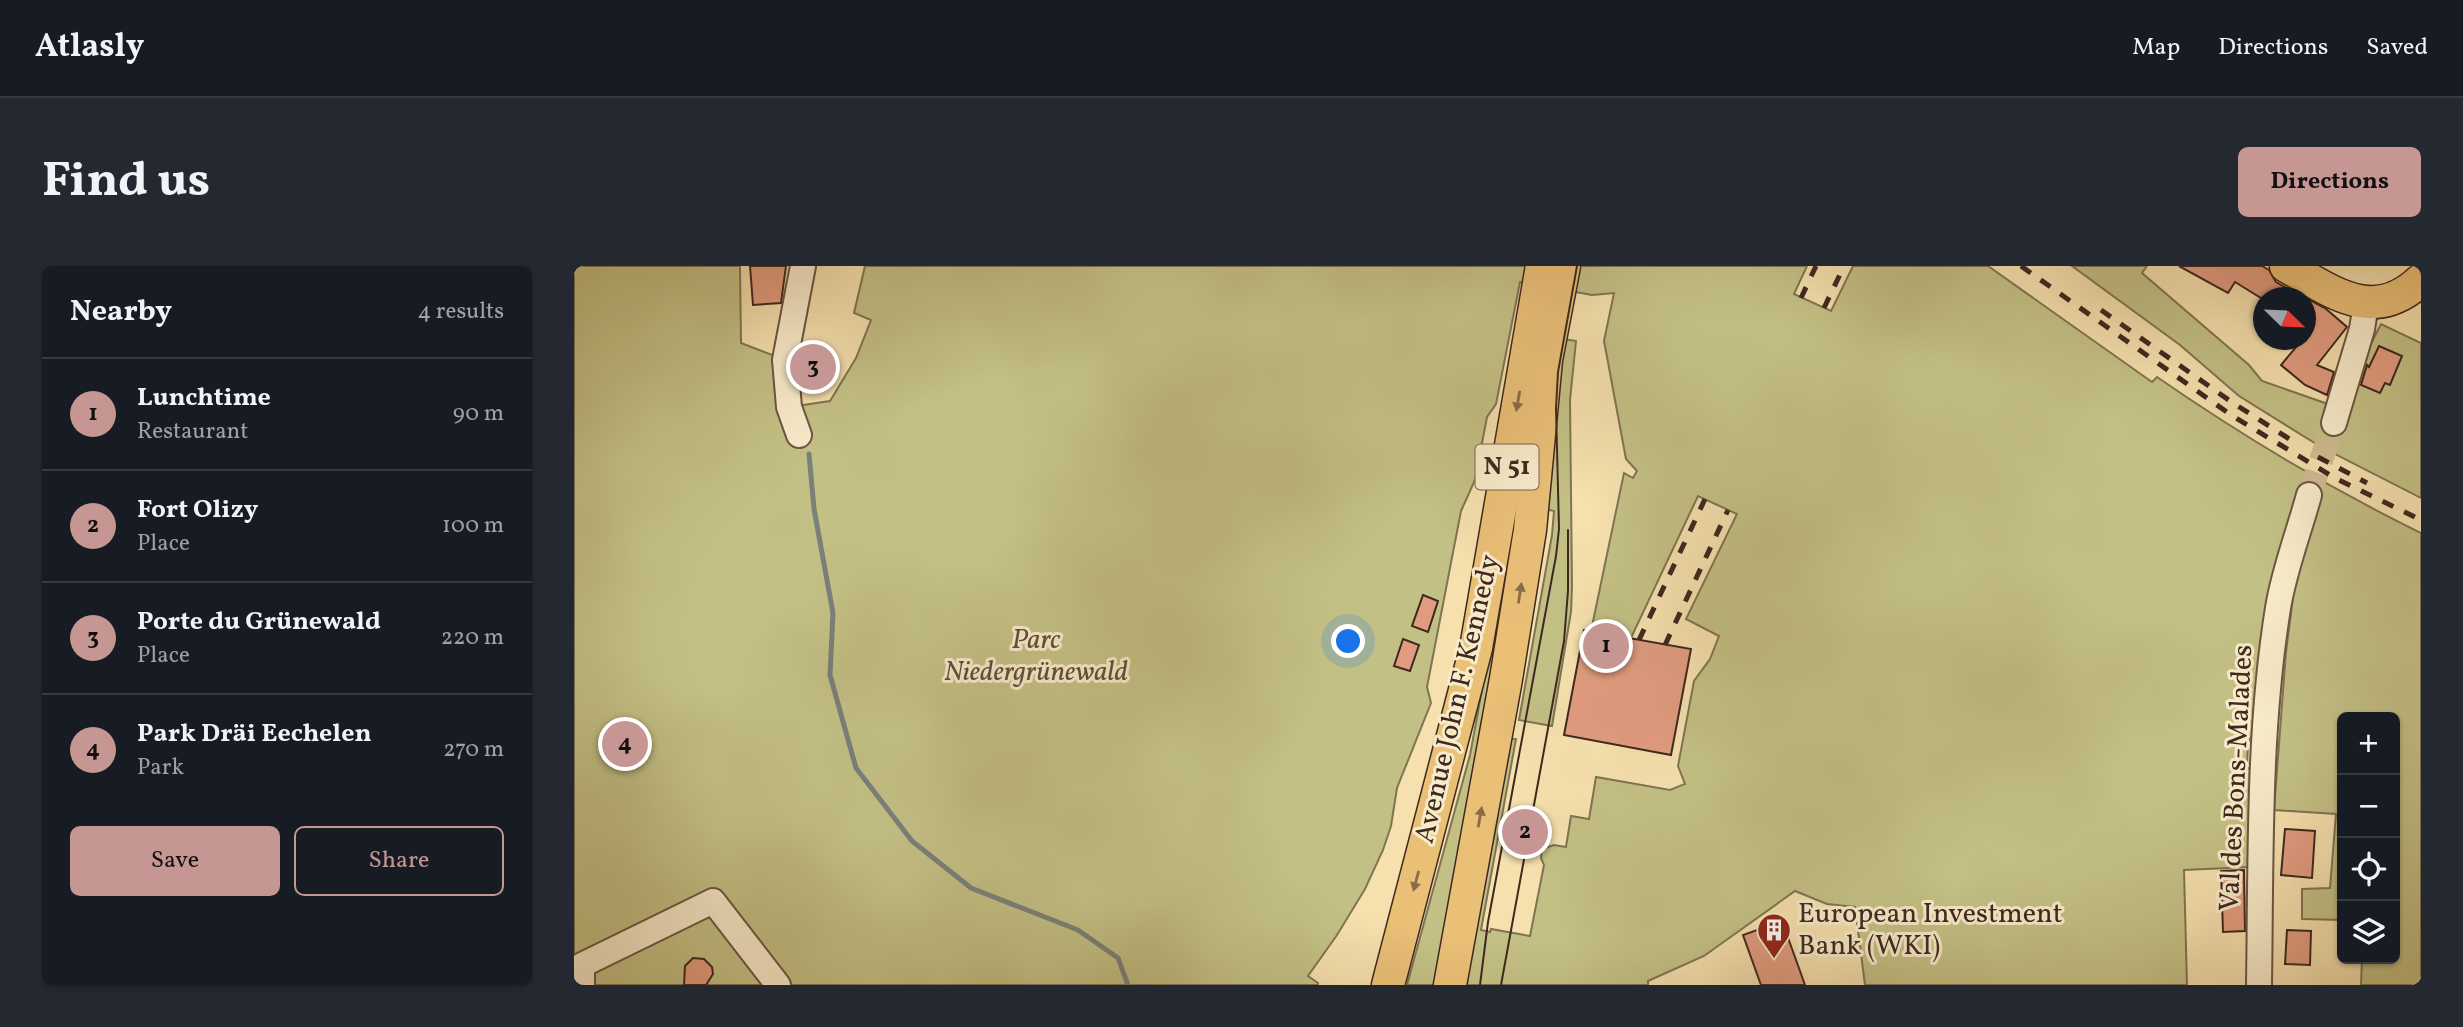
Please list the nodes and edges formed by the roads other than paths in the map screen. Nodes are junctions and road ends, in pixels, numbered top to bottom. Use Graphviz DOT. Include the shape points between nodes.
graph roads {
  1 [pos="803,266"];
  2 [pos="2286,266"];
  3 [pos="1551,277"];
  4 [pos="2417,292"];
  5 [pos="2366,304"];
  6 [pos="2334,423"];
  7 [pos="799,435"];
  8 [pos="2309,495"];
  9 [pos="1389,984"];
  10 [pos="582,985"];
  11 [pos="778,985"];
  12 [pos="1450,985"];
  13 [pos="2259,985"];
  1 -- 7 [label="street" via="785,360 789,407"];
  2 -- 5 [label="main road" via="2340,296"];
  3 -- 9 [label="main road, Avenue John F. Kennedy / N 51, one-way" via="1476,648"];
  12 -- 3 [label="main road, Avenue John F. Kennedy / N 51, one-way" via="1528,544"];
  4 -- 5 [label="main road"];
  5 -- 6 [label="street"];
  8 -- 13 [label="street, Val des Bons-Malades" via="2278,605 2266,702"];
  10 -- 11 [label="street" via="582,965 712,901"];
}
